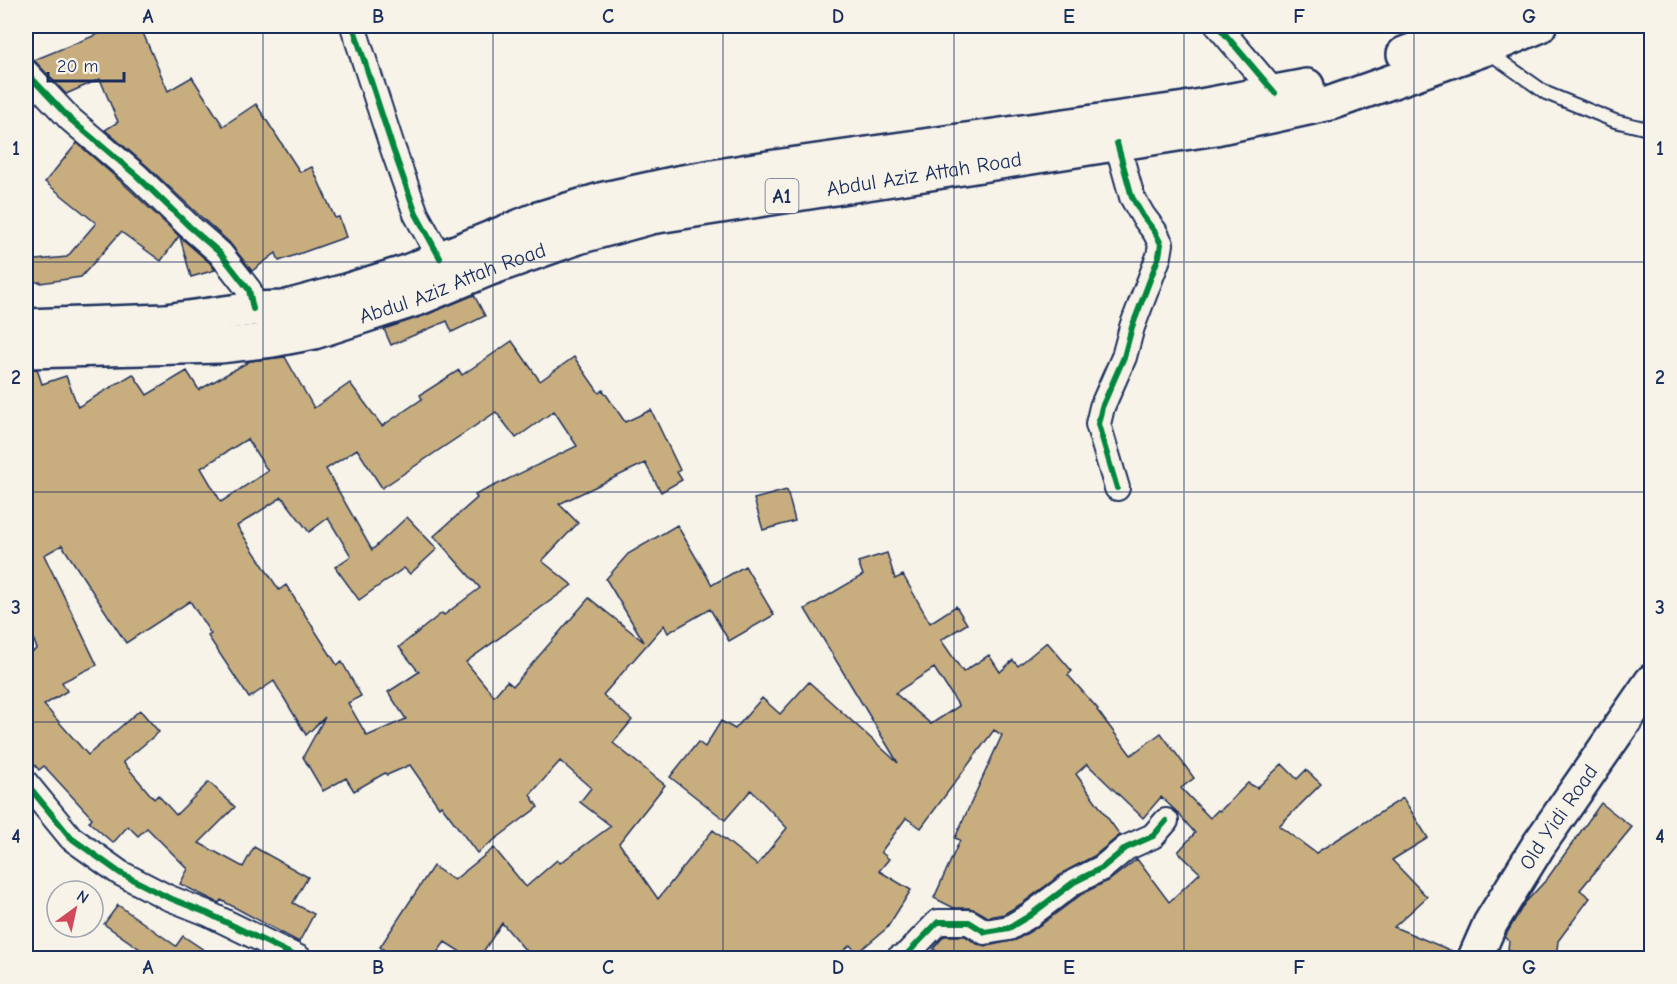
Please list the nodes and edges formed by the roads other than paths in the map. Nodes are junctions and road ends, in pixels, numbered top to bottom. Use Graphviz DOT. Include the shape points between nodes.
graph roads {
  1 [pos="353,26"];
  2 [pos="1218,26"];
  3 [pos="1539,26"];
  4 [pos="1481,38"];
  5 [pos="26,72"];
  6 [pos="1275,93"];
  7 [pos="1652,130"];
  8 [pos="1117,143"];
  9 [pos="482,256"];
  10 [pos="440,258"];
  11 [pos="253,309"];
  12 [pos="26,326"];
  13 [pos="26,351"];
  14 [pos="1117,488"];
  15 [pos="1652,681"];
  16 [pos="26,783"];
  17 [pos="1166,822"];
  18 [pos="299,958"];
  19 [pos="899,958"];
  20 [pos="1475,958"];
  1 -- 10 [label="street" via="416,214"];
  2 -- 6 [label="street"];
  3 -- 4 [label="main road, Abdul Aziz Attah Road / A1"];
  4 -- 6 [label="main road, Abdul Aziz Attah Road / A1"];
  4 -- 7 [label="lane" via="1546,93 1615,121"];
  4 -- 8 [label="main road, Abdul Aziz Attah Road / A1" via="1331,103 1216,128"];
  5 -- 11 [label="street" via="70,119 220,253 249,290"];
  6 -- 9 [label="main road, Abdul Aziz Attah Road / A1" via="677,183 538,219"];
  8 -- 9 [label="main road, Abdul Aziz Attah Road / A1" via="651,217 578,237"];
  8 -- 14 [label="street" via="1132,197 1161,244 1098,424"];
  9 -- 10 [label="main road, Abdul Aziz Attah Road / A1"];
  9 -- 13 [label="main road, Abdul Aziz Attah Road / A1" via="419,298 315,332 220,346"];
  10 -- 11 [label="main road, Abdul Aziz Attah Road / A1" via="346,291 283,308"];
  11 -- 12 [label="main road, Abdul Aziz Attah Road / A1" via="165,321"];
  15 -- 20 [label="main road, Old Yidi Road" via="1538,846 1490,924"];
  16 -- 18 [label="street" via="70,838 120,873"];
  17 -- 19 [label="street" via="1153,836 1126,848 1009,928 985,932 969,922 938,922"];
}
